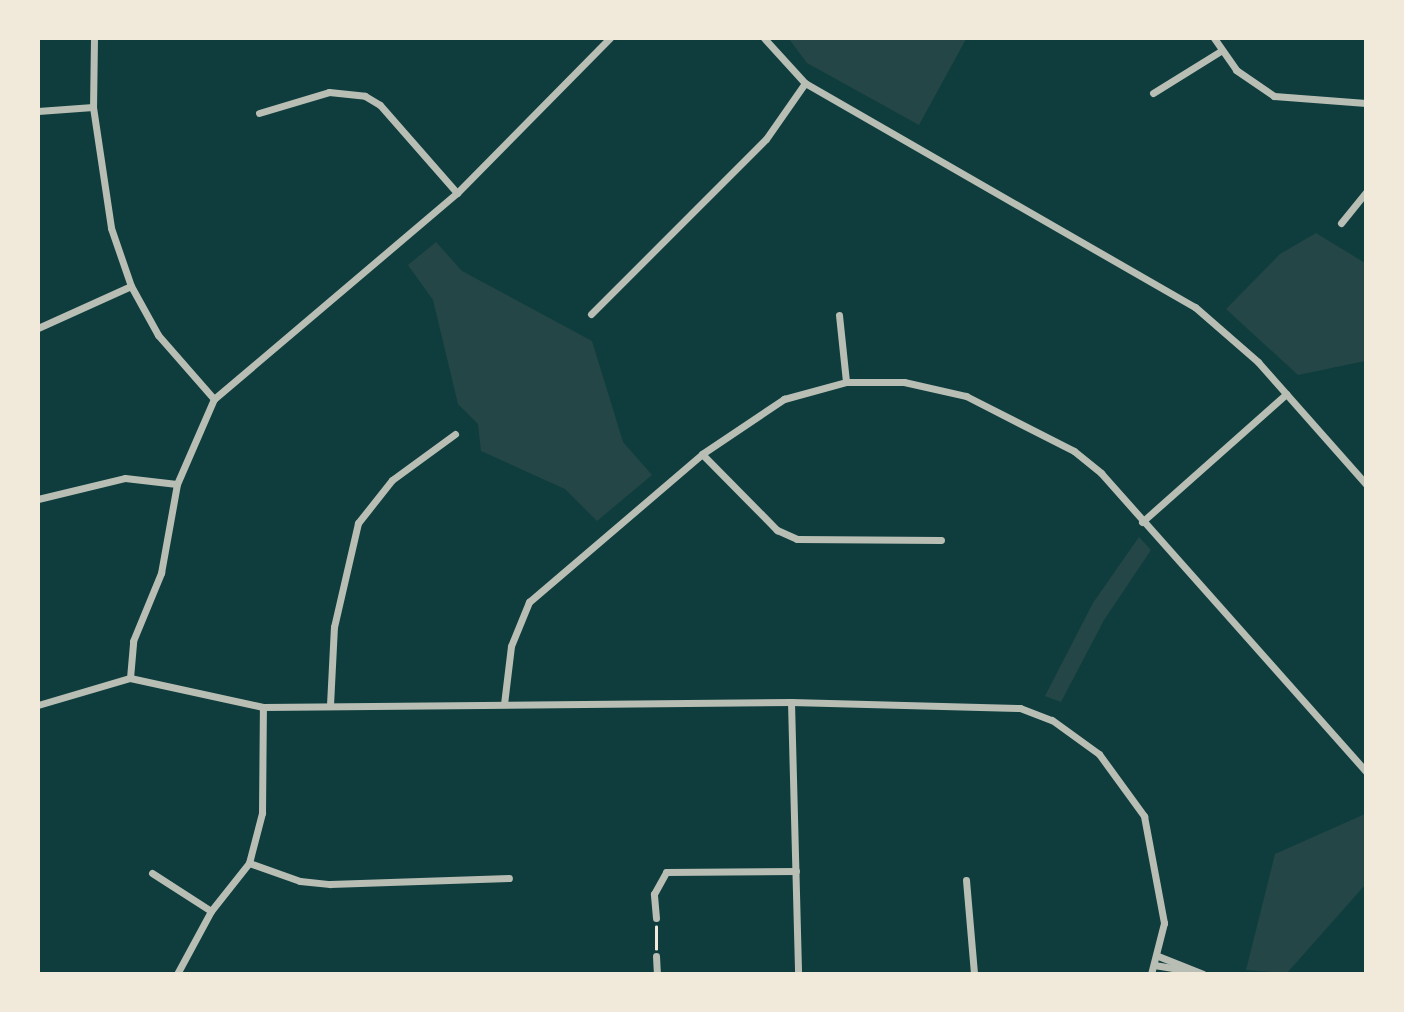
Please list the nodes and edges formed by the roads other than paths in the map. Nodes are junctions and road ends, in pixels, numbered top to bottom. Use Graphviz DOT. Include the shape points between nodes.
graph roads {
  1 [pos="94,38"];
  2 [pos="610,38"];
  3 [pos="764,38"];
  4 [pos="1214,38"];
  5 [pos="1219,52"];
  6 [pos="805,83"];
  7 [pos="1153,93"];
  8 [pos="1366,103"];
  9 [pos="93,107"];
  10 [pos="38,111"];
  11 [pos="259,113"];
  12 [pos="1366,192"];
  13 [pos="457,193"];
  14 [pos="1340,223"];
  15 [pos="131,286"];
  16 [pos="592,314"];
  17 [pos="839,315"];
  18 [pos="38,328"];
  19 [pos="846,382"];
  20 [pos="1286,394"];
  21 [pos="214,399"];
  22 [pos="455,434"];
  23 [pos="702,454"];
  24 [pos="177,484"];
  25 [pos="1366,484"];
  26 [pos="38,499"];
  27 [pos="1142,522"];
  28 [pos="941,540"];
  29 [pos="130,678"];
  30 [pos="791,702"];
  31 [pos="504,704"];
  32 [pos="38,705"];
  33 [pos="330,705"];
  34 [pos="263,707"];
  35 [pos="1366,771"];
  36 [pos="249,863"];
  37 [pos="796,872"];
  38 [pos="152,873"];
  39 [pos="509,878"];
  40 [pos="966,880"];
  41 [pos="211,911"];
  42 [pos="656,918"];
  43 [pos="656,956"];
  44 [pos="1158,956"];
  45 [pos="1153,969"];
  46 [pos="1200,972"];
  47 [pos="177,974"];
  48 [pos="657,974"];
  49 [pos="798,974"];
  50 [pos="974,974"];
  1 -- 9 [label="street"];
  2 -- 13 [label="street"];
  3 -- 6 [label="street"];
  4 -- 5 [label="street"];
  5 -- 7 [label="street"];
  5 -- 8 [label="street" via="1274,96"];
  6 -- 16 [label="street" via="766,139"];
  6 -- 20 [label="street" via="1157,280 1220,326"];
  9 -- 10 [label="street"];
  9 -- 15 [label="street" via="108,216"];
  11 -- 13 [label="street" via="329,92 365,96"];
  12 -- 14 [label="street"];
  13 -- 21 [label="street"];
  15 -- 18 [label="street"];
  15 -- 21 [label="street" via="182,368"];
  17 -- 19 [label="street"];
  19 -- 23 [label="street" via="784,399"];
  19 -- 27 [label="street" via="904,382 966,396 1074,451"];
  20 -- 25 [label="street"];
  20 -- 27 [label="street"];
  21 -- 24 [label="street"];
  22 -- 33 [label="street" via="392,481 358,523 334,628"];
  23 -- 28 [label="street" via="777,530 797,539"];
  23 -- 31 [label="street" via="529,602 511,646"];
  24 -- 26 [label="street" via="125,478"];
  24 -- 29 [label="street" via="161,573 133,641"];
  27 -- 35 [label="street"];
  29 -- 32 [label="street"];
  29 -- 34 [label="street"];
  30 -- 31 [label="street"];
  30 -- 37 [label="street"];
  30 -- 44 [label="street" via="1020,708 1078,736 1115,772 1144,816 1163,896"];
  31 -- 33 [label="street"];
  33 -- 34 [label="street"];
  34 -- 36 [label="street" via="262,813"];
  36 -- 39 [label="street" via="300,881 331,884"];
  36 -- 41 [label="street"];
  37 -- 42 [label="street" via="748,876 680,869 659,882"];
  37 -- 49 [label="street"];
  38 -- 41 [label="street"];
  40 -- 50 [label="street"];
  41 -- 47 [label="street"];
  43 -- 48 [label="street"];
  44 -- 45 [label="street"];
  44 -- 46 [label="street"];
  45 -- 46 [label="street"];
}
